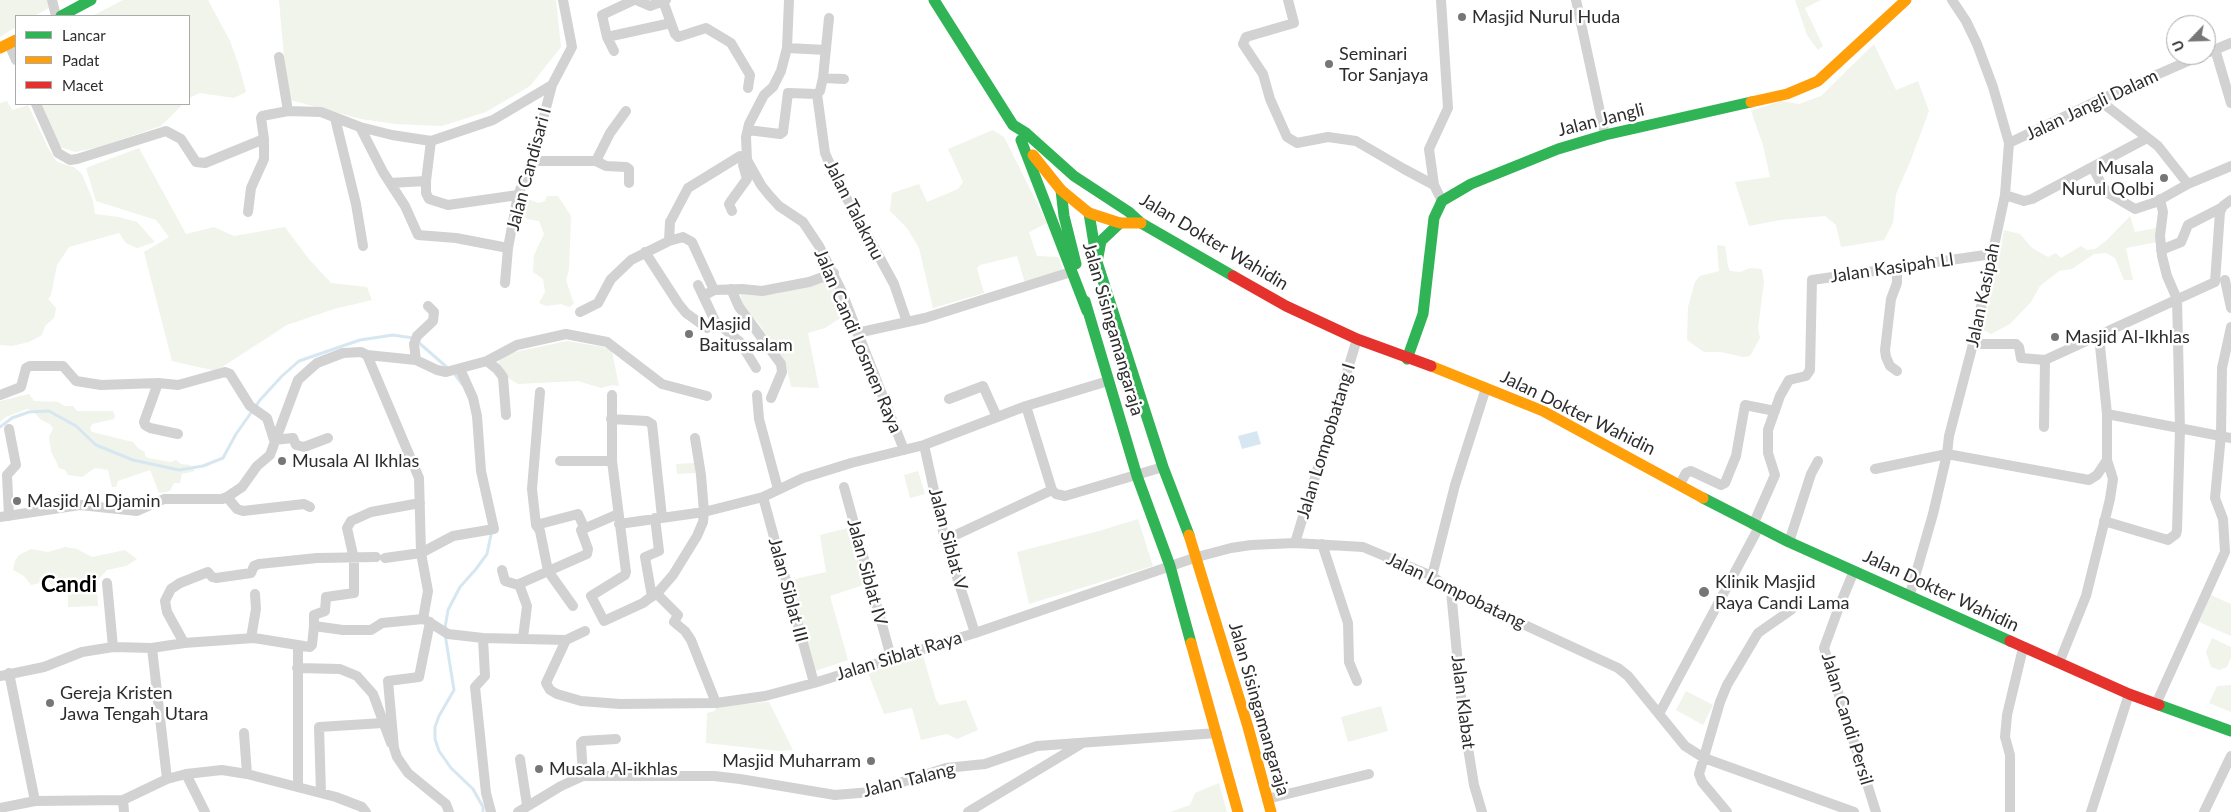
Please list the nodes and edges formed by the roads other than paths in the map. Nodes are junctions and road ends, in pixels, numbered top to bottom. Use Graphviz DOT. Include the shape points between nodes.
graph roads {
  1 [pos="52,0"];
  2 [pos="91,0"];
  3 [pos="564,0"];
  4 [pos="635,0"];
  5 [pos="789,0"];
  6 [pos="934,0"];
  7 [pos="1288,0"];
  8 [pos="1442,0"];
  9 [pos="1576,0"];
  10 [pos="1906,0"];
  11 [pos="1952,0"];
  12 [pos="665,1"];
  13 [pos="56,15"];
  14 [pos="63,15"];
  15 [pos="830,18"];
  16 [pos="671,23"];
  17 [pos="607,37"];
  18 [pos="2231,43"];
  19 [pos="8,44"];
  20 [pos="787,48"];
  21 [pos="2216,49"];
  22 [pos="826,50"];
  23 [pos="614,51"];
  24 [pos="279,57"];
  25 [pos="15,58"];
  26 [pos="2216,59"];
  27 [pos="2179,65"];
  28 [pos="2228,76"];
  29 [pos="824,78"];
  30 [pos="844,80"];
  31 [pos="552,85"];
  32 [pos="748,88"];
  33 [pos="817,94"];
  34 [pos="764,95"];
  35 [pos="2099,100"];
  36 [pos="2231,103"];
  37 [pos="36,105"];
  38 [pos="288,111"];
  39 [pos="626,111"];
  40 [pos="335,118"];
  41 [pos="1013,125"];
  42 [pos="360,127"];
  43 [pos="748,130"];
  44 [pos="1605,135"];
  45 [pos="2147,138"];
  46 [pos="264,139"];
  47 [pos="1022,140"];
  48 [pos="431,141"];
  49 [pos="2009,143"];
  50 [pos="740,156"];
  51 [pos="532,161"];
  52 [pos="596,161"];
  53 [pos="2231,166"];
  54 [pos="2092,168"];
  55 [pos="1074,176"];
  56 [pos="426,181"];
  57 [pos="390,183"];
  58 [pos="629,183"];
  59 [pos="2188,184"];
  60 [pos="1434,185"];
  61 [pos="1061,190"];
  62 [pos="1094,190"];
  63 [pos="518,195"];
  64 [pos="2005,195"];
  65 [pos="2160,199"];
  66 [pos="2231,200"];
  67 [pos="1442,201"];
  68 [pos="2222,208"];
  69 [pos="732,211"];
  70 [pos="248,212"];
  71 [pos="1089,213"];
  72 [pos="1120,223"];
  73 [pos="1141,223"];
  74 [pos="669,241"];
  75 [pos="363,246"];
  76 [pos="508,248"];
  77 [pos="2161,250"];
  78 [pos="645,252"];
  79 [pos="1992,254"];
  80 [pos="1097,262"];
  81 [pos="1897,268"];
  82 [pos="1070,272"];
  83 [pos="834,273"];
  84 [pos="2224,280"];
  85 [pos="505,283"];
  86 [pos="698,285"];
  87 [pos="731,289"];
  88 [pos="714,290"];
  89 [pos="703,296"];
  90 [pos="2177,299"];
  91 [pos="428,306"];
  92 [pos="2231,308"];
  93 [pos="1087,311"];
  94 [pos="580,312"];
  95 [pos="907,322"];
  96 [pos="2231,327"];
  97 [pos="707,328"];
  98 [pos="857,333"];
  99 [pos="2099,336"];
  100 [pos="1357,339"];
  101 [pos="1109,341"];
  102 [pos="1974,344"];
  103 [pos="368,354"];
  104 [pos="1407,359"];
  105 [pos="416,360"];
  106 [pos="2045,360"];
  107 [pos="487,361"];
  108 [pos="756,368"];
  109 [pos="459,369"];
  110 [pos="1897,371"];
  111 [pos="1108,381"];
  112 [pos="158,383"];
  113 [pos="1486,388"];
  114 [pos="540,392"];
  115 [pos="0,395"];
  116 [pos="612,395"];
  117 [pos="757,395"];
  118 [pos="708,396"];
  119 [pos="771,398"];
  120 [pos="949,399"];
  121 [pos="1026,406"];
  122 [pos="1775,410"];
  123 [pos="2106,414"];
  124 [pos="506,415"];
  125 [pos="997,417"];
  126 [pos="611,419"];
  127 [pos="2044,427"];
  128 [pos="9,429"];
  129 [pos="2180,430"];
  130 [pos="178,434"];
  131 [pos="2226,437"];
  132 [pos="328,438"];
  133 [pos="695,438"];
  134 [pos="274,440"];
  135 [pos="924,445"];
  136 [pos="904,450"];
  137 [pos="1947,454"];
  138 [pos="612,460"];
  139 [pos="2107,460"];
  140 [pos="560,461"];
  141 [pos="1818,461"];
  142 [pos="1163,467"];
  143 [pos="1875,469"];
  144 [pos="1137,476"];
  145 [pos="1680,484"];
  146 [pos="844,487"];
  147 [pos="778,489"];
  148 [pos="1052,490"];
  149 [pos="227,497"];
  150 [pos="763,497"];
  151 [pos="420,503"];
  152 [pos="310,506"];
  153 [pos="704,512"];
  154 [pos="5,516"];
  155 [pos="658,518"];
  156 [pos="618,519"];
  157 [pos="2104,521"];
  158 [pos="536,525"];
  159 [pos="1756,526"];
  160 [pos="584,528"];
  161 [pos="945,540"];
  162 [pos="1789,542"];
  163 [pos="1296,543"];
  164 [pos="1322,544"];
  165 [pos="421,553"];
  166 [pos="1197,557"];
  167 [pos="354,559"];
  168 [pos="1170,566"];
  169 [pos="502,570"];
  170 [pos="1854,570"];
  171 [pos="548,571"];
  172 [pos="1432,576"];
  173 [pos="107,583"];
  174 [pos="518,585"];
  175 [pos="1452,591"];
  176 [pos="255,594"];
  177 [pos="1910,594"];
  178 [pos="654,595"];
  179 [pos="572,606"];
  180 [pos="1791,610"];
  181 [pos="427,620"];
  182 [pos="314,626"];
  183 [pos="585,631"];
  184 [pos="975,633"];
  185 [pos="251,638"];
  186 [pos="483,638"];
  187 [pos="524,638"];
  188 [pos="566,640"];
  189 [pos="184,643"];
  190 [pos="298,646"];
  191 [pos="113,647"];
  192 [pos="152,648"];
  193 [pos="2023,648"];
  194 [pos="891,658"];
  195 [pos="2059,663"];
  196 [pos="297,668"];
  197 [pos="4,674"];
  198 [pos="1357,681"];
  199 [pos="814,683"];
  200 [pos="2129,694"];
  201 [pos="716,703"];
  202 [pos="2156,704"];
  203 [pos="1659,714"];
  204 [pos="383,723"];
  205 [pos="2231,730"];
  206 [pos="244,733"];
  207 [pos="1217,733"];
  208 [pos="616,739"];
  209 [pos="1084,742"];
  210 [pos="394,748"];
  211 [pos="2231,756"];
  212 [pos="1704,758"];
  213 [pos="520,759"];
  214 [pos="186,774"];
  215 [pos="247,774"];
  216 [pos="1369,774"];
  217 [pos="583,776"];
  218 [pos="166,778"];
  219 [pos="298,787"];
  220 [pos="321,793"];
  221 [pos="1267,799"];
  222 [pos="124,800"];
  223 [pos="35,801"];
  224 [pos="527,805"];
  225 [pos="0,808"];
  226 [pos="124,812"];
  227 [pos="205,812"];
  228 [pos="366,812"];
  229 [pos="450,812"];
  230 [pos="491,812"];
  231 [pos="518,812"];
  232 [pos="968,812"];
  233 [pos="1238,812"];
  234 [pos="1270,812"];
  235 [pos="1482,812"];
  236 [pos="1727,812"];
  237 [pos="1854,812"];
  238 [pos="1876,812"];
  239 [pos="2010,812"];
  240 [pos="2091,812"];
  241 [pos="2204,812"];
  1 -- 13 [label="street"];
  2 -- 14 [label="main road"];
  3 -- 31 [label="street, Jalan Candisari I" via="572,47"];
  4 -- 12 [label="street" via="650,6"];
  4 -- 17 [label="street" via="602,15"];
  5 -- 20 [label="street, Jalan Candi Losmen Raya"];
  6 -- 41 [label="main road, Jalan Dokter Wahidin"];
  7 -- 60 [label="street" via="1294,23 1246,37 1243,44 1263,74 1270,99 1290,140 1301,142 1328,137 1356,141"];
  8 -- 60 [label="street" via="1448,108 1429,149"];
  9 -- 44 [label="street"];
  10 -- 44 [label="main road, Jalan Jangli" via="1818,81 1787,94"];
  11 -- 49 [label="street, Jalan Kasipah" via="1977,44"];
  12 -- 16 [label="street"];
  15 -- 22 [label="street"];
  16 -- 17 [label="street"];
  16 -- 32 [label="street" via="678,37 708,28 731,43 750,75"];
  17 -- 23 [label="street"];
  18 -- 21 [label="street"];
  19 -- 25 [label="street"];
  20 -- 22 [label="street"];
  20 -- 34 [label="street, Jalan Candi Losmen Raya" via="778,79"];
  22 -- 29 [label="street"];
  24 -- 38 [label="street"];
  26 -- 28 [label="street"];
  27 -- 35 [label="street, Jalan Jangli Dalam"];
  28 -- 36 [label="street"];
  29 -- 30 [label="street"];
  29 -- 33 [label="street"];
  31 -- 48 [label="street" via="493,120"];
  31 -- 51 [label="street, Jalan Candisari I"];
  33 -- 43 [label="street" via="788,93 780,134"];
  33 -- 95 [label="street, Jalan Talakmu" via="825,153 841,190 894,284"];
  34 -- 43 [label="street, Jalan Candi Losmen Raya"];
  34 -- 50 [label="street" via="747,114"];
  35 -- 45 [label="street"];
  35 -- 49 [label="street, Jalan Jangli Dalam"];
  37 -- 46 [label="street" via="58,153 70,160 166,131 181,139 196,162 201,164"];
  38 -- 40 [label="street" via="321,112"];
  38 -- 46 [label="street" via="262,116"];
  39 -- 52 [label="street"];
  40 -- 42 [label="street"];
  40 -- 75 [label="street"];
  41 -- 47 [label="main road"];
  41 -- 55 [label="main road, Jalan Dokter Wahidin"];
  42 -- 48 [label="street"];
  42 -- 57 [label="street"];
  43 -- 83 [label="street, Jalan Candi Losmen Raya" via="747,160 761,186 779,206 803,222"];
  44 -- 67 [label="main road, Jalan Jangli" via="1548,152 1471,184"];
  45 -- 54 [label="street"];
  45 -- 59 [label="street" via="2170,160"];
  46 -- 70 [label="street" via="264,159 251,188"];
  47 -- 61 [label="main road"];
  47 -- 82 [label="main road"];
  48 -- 56 [label="street"];
  49 -- 64 [label="street, Jalan Kasipah"];
  50 -- 69 [label="street" via="747,179 731,201"];
  50 -- 74 [label="street" via="688,188 670,222"];
  51 -- 52 [label="street"];
  51 -- 63 [label="street, Jalan Candisari I"];
  52 -- 58 [label="street" via="606,166 626,167 629,169"];
  53 -- 59 [label="street"];
  54 -- 64 [label="street" via="2028,200"];
  54 -- 65 [label="street" via="2102,187 2133,208"];
  55 -- 61 [label="main road"];
  55 -- 62 [label="main road, Jalan Dokter Wahidin"];
  56 -- 57 [label="street"];
  56 -- 63 [label="street" via="429,199 440,204"];
  57 -- 76 [label="street" via="418,235"];
  59 -- 65 [label="street"];
  60 -- 67 [label="street"];
  61 -- 71 [label="main road"];
  61 -- 93 [label="main road, Jalan Sisingamangaraja" via="1064,216"];
  62 -- 71 [label="main road"];
  62 -- 73 [label="main road, Jalan Dokter Wahidin"];
  63 -- 76 [label="street, Jalan Candisari I"];
  64 -- 79 [label="street, Jalan Kasipah"];
  65 -- 77 [label="street" via="2163,212"];
  66 -- 68 [label="street"];
  67 -- 104 [label="main road" via="1434,218 1422,320"];
  68 -- 77 [label="street" via="2188,225 2181,242"];
  68 -- 84 [label="street"];
  71 -- 72 [label="main road"];
  71 -- 80 [label="main road, Jalan Sisingamangaraja"];
  72 -- 73 [label="main road"];
  72 -- 80 [label="main road" via="1101,241"];
  73 -- 100 [label="main road, Jalan Dokter Wahidin" via="1286,306"];
  74 -- 78 [label="street"];
  74 -- 88 [label="street" via="683,237 689,239"];
  76 -- 85 [label="street, Jalan Candisari I"];
  77 -- 90 [label="street"];
  78 -- 94 [label="street" via="611,279 598,303"];
  78 -- 97 [label="street" via="686,313"];
  79 -- 81 [label="street, Jalan Kasipah Ll"];
  79 -- 102 [label="street, Jalan Kasipah"];
  80 -- 101 [label="main road, Jalan Sisingamangaraja"];
  81 -- 110 [label="street" via="1885,350 1890,366"];
  81 -- 122 [label="street, Jalan Kasipah Ll" via="1812,280 1810,370 1806,376 1786,384"];
  82 -- 93 [label="main road"];
  82 -- 95 [label="street"];
  83 -- 87 [label="street" via="810,282 762,291"];
  83 -- 98 [label="street, Jalan Candi Losmen Raya"];
  84 -- 90 [label="street"];
  84 -- 92 [label="street"];
  86 -- 89 [label="street"];
  87 -- 88 [label="street"];
  87 -- 119 [label="street" via="741,311 781,364 782,372"];
  88 -- 89 [label="street"];
  89 -- 108 [label="street" via="716,321 740,342"];
  90 -- 99 [label="street"];
  90 -- 129 [label="street"];
  91 -- 105 [label="street" via="434,312 433,321 415,340"];
  93 -- 101 [label="main road, Jalan Sisingamangaraja"];
  95 -- 98 [label="street"];
  96 -- 131 [label="street" via="2222,368"];
  98 -- 136 [label="street, Jalan Candi Losmen Raya"];
  99 -- 106 [label="street"];
  99 -- 123 [label="street"];
  100 -- 104 [label="main road, Jalan Dokter Wahidin"];
  100 -- 163 [label="street, Jalan Lompobatang I"];
  101 -- 111 [label="main road, Jalan Sisingamangaraja"];
  101 -- 142 [label="main road, Jalan Sisingamangaraja"];
  102 -- 106 [label="street" via="2016,344 2021,358"];
  102 -- 137 [label="street, Jalan Kasipah"];
  103 -- 105 [label="street"];
  103 -- 134 [label="street" via="335,355 308,369 298,380"];
  103 -- 151 [label="street" via="419,478"];
  104 -- 113 [label="main road, Jalan Dokter Wahidin"];
  105 -- 109 [label="street" via="442,371"];
  106 -- 127 [label="street"];
  107 -- 109 [label="street"];
  107 -- 118 [label="street" via="517,345 566,334 607,342 662,384"];
  107 -- 124 [label="street" via="503,377"];
  109 -- 165 [label="street" via="473,398 477,416 481,471 492,530 453,536"];
  111 -- 121 [label="street"];
  111 -- 144 [label="main road, Jalan Sisingamangaraja"];
  112 -- 115 [label="street" via="101,385 76,381 63,366 30,366 26,368 19,388"];
  112 -- 130 [label="street" via="145,425"];
  112 -- 134 [label="street" via="178,385 228,373 254,408 267,418"];
  113 -- 145 [label="main road, Jalan Dokter Wahidin" via="1543,411"];
  113 -- 172 [label="street" via="1455,485"];
  114 -- 158 [label="street" via="532,489"];
  116 -- 126 [label="street"];
  117 -- 147 [label="street" via="759,419"];
  120 -- 125 [label="street" via="984,388"];
  121 -- 125 [label="street"];
  121 -- 148 [label="street"];
  122 -- 145 [label="street" via="1745,405 1736,456 1725,483 1722,485 1691,471 1686,473"];
  122 -- 159 [label="street, Jalan Kasipah Ll" via="1768,430 1768,453 1775,475"];
  123 -- 129 [label="street"];
  123 -- 139 [label="street"];
  125 -- 135 [label="street"];
  126 -- 138 [label="street"];
  126 -- 155 [label="street" via="652,424"];
  128 -- 154 [label="street" via="16,466 7,475"];
  129 -- 131 [label="street"];
  129 -- 157 [label="street" via="2176,534 2168,540"];
  131 -- 202 [label="street" via="2215,498 2223,519 2225,552"];
  132 -- 134 [label="street" via="304,446 297,446 293,438"];
  133 -- 153 [label="street"];
  134 -- 149 [label="street" via="270,455 257,466 242,487"];
  135 -- 136 [label="street"];
  135 -- 161 [label="street, Jalan Siblat V"];
  136 -- 147 [label="street" via="851,462"];
  137 -- 139 [label="street" via="2089,480 2097,475"];
  137 -- 143 [label="street"];
  137 -- 177 [label="street, Jalan Kasipah"];
  138 -- 140 [label="street"];
  138 -- 156 [label="street"];
  139 -- 157 [label="street" via="2113,479"];
  141 -- 162 [label="street"];
  142 -- 144 [label="street"];
  142 -- 166 [label="main road, Jalan Sisingamangaraja"];
  144 -- 148 [label="street" via="1066,496"];
  144 -- 168 [label="main road, Jalan Sisingamangaraja"];
  145 -- 159 [label="main road, Jalan Dokter Wahidin"];
  146 -- 194 [label="street, Jalan Siblat IV"];
  147 -- 150 [label="street"];
  148 -- 161 [label="street"];
  149 -- 152 [label="street" via="236,509 243,511"];
  149 -- 154 [label="street" via="164,499 137,511 80,505"];
  150 -- 153 [label="street"];
  150 -- 199 [label="street, Jalan Siblat III"];
  151 -- 165 [label="street"];
  151 -- 167 [label="street" via="371,512 351,521 347,528"];
  153 -- 155 [label="street"];
  153 -- 178 [label="street" via="702,524 686,556 669,581"];
  155 -- 156 [label="street"];
  155 -- 178 [label="street" via="660,551 644,557"];
  156 -- 160 [label="street"];
  156 -- 178 [label="street" via="626,574 591,597 604,621"];
  157 -- 195 [label="street" via="2086,596"];
  158 -- 160 [label="street" via="578,514"];
  158 -- 171 [label="street"];
  159 -- 162 [label="main road, Jalan Dokter Wahidin"];
  159 -- 203 [label="street"];
  160 -- 171 [label="street" via="581,532 587,554"];
  161 -- 184 [label="street, Jalan Siblat V"];
  162 -- 170 [label="main road, Jalan Dokter Wahidin"];
  163 -- 164 [label="street, Jalan Lompobatang"];
  163 -- 166 [label="street, Jalan Lompobatang" via="1251,545"];
  164 -- 172 [label="street, Jalan Lompobatang" via="1362,547"];
  164 -- 198 [label="street" via="1349,628 1349,662"];
  165 -- 167 [label="street"];
  165 -- 181 [label="street" via="428,591"];
  166 -- 168 [label="street"];
  166 -- 221 [label="main road, Jalan Sisingamangaraja"];
  167 -- 182 [label="street" via="354,593 326,597 325,611 314,615"];
  167 -- 189 [label="street" via="317,558 257,564 251,573 216,578 208,572 180,583 171,589 165,601 167,612"];
  168 -- 184 [label="street, Jalan Siblat Raya"];
  168 -- 207 [label="main road, Jalan Sisingamangaraja"];
  169 -- 174 [label="street" via="505,580"];
  170 -- 177 [label="main road, Jalan Dokter Wahidin"];
  170 -- 238 [label="street, Jalan Candi Persil" via="1824,648"];
  171 -- 174 [label="street"];
  171 -- 179 [label="street"];
  172 -- 175 [label="street, Jalan Lompobatang"];
  173 -- 191 [label="street"];
  174 -- 187 [label="street" via="527,606"];
  175 -- 203 [label="street, Jalan Lompobatang" via="1618,668"];
  175 -- 235 [label="street, Jalan Klabat" via="1463,717 1474,785"];
  176 -- 185 [label="street"];
  177 -- 193 [label="main road, Jalan Dokter Wahidin"];
  178 -- 201 [label="street" via="678,615 674,622 691,640"];
  180 -- 212 [label="street" via="1758,633 1727,685"];
  181 -- 182 [label="street" via="382,623 371,630"];
  181 -- 186 [label="street" via="445,632"];
  181 -- 210 [label="street" via="419,677 388,681"];
  182 -- 190 [label="street" via="312,645"];
  183 -- 188 [label="street"];
  184 -- 194 [label="street, Jalan Siblat Raya"];
  185 -- 189 [label="street"];
  185 -- 190 [label="street"];
  186 -- 187 [label="street"];
  186 -- 230 [label="street" via="485,676 475,687 486,793"];
  187 -- 188 [label="street"];
  188 -- 201 [label="street, Jalan Siblat Raya" via="547,677 547,686 564,697 620,704"];
  189 -- 192 [label="street"];
  190 -- 196 [label="street"];
  191 -- 192 [label="street"];
  191 -- 197 [label="street" via="82,652 44,667"];
  192 -- 218 [label="street"];
  193 -- 195 [label="main road, Jalan Dokter Wahidin"];
  193 -- 239 [label="street" via="2005,737 2010,755"];
  194 -- 199 [label="street, Jalan Siblat Raya"];
  195 -- 200 [label="main road, Jalan Dokter Wahidin"];
  196 -- 204 [label="street" via="340,669 357,676 373,694"];
  196 -- 219 [label="street"];
  197 -- 223 [label="street"];
  199 -- 201 [label="street, Jalan Siblat Raya" via="766,696"];
  200 -- 202 [label="main road, Jalan Dokter Wahidin"];
  200 -- 240 [label="street"];
  202 -- 205 [label="main road, Jalan Dokter Wahidin"];
  203 -- 212 [label="street, Jalan Lompobatang" via="1685,746"];
  204 -- 210 [label="street"];
  204 -- 220 [label="street" via="319,728"];
  206 -- 215 [label="street"];
  207 -- 209 [label="street, Jalan Talang"];
  207 -- 233 [label="main road, Jalan Sisingamangaraja"];
  208 -- 217 [label="street" via="581,743"];
  209 -- 217 [label="street, Jalan Talang" via="1038,746 989,763 946,768 887,788 841,795 714,776"];
  209 -- 232 [label="street"];
  210 -- 229 [label="street" via="408,773 446,804"];
  211 -- 241 [label="street"];
  212 -- 236 [label="street" via="1700,777"];
  212 -- 237 [label="street, Jalan Candi Persil"];
  213 -- 224 [label="street"];
  214 -- 215 [label="street" via="222,770"];
  214 -- 218 [label="street"];
  214 -- 227 [label="street"];
  215 -- 219 [label="street"];
  216 -- 221 [label="street"];
  217 -- 224 [label="street, Jalan Talang"];
  218 -- 222 [label="street"];
  219 -- 220 [label="street"];
  220 -- 228 [label="street" via="362,807"];
  221 -- 234 [label="main road, Jalan Sisingamangaraja"];
  222 -- 223 [label="street"];
  222 -- 226 [label="street"];
  223 -- 225 [label="street"];
  224 -- 231 [label="street, Jalan Talang"];
}
